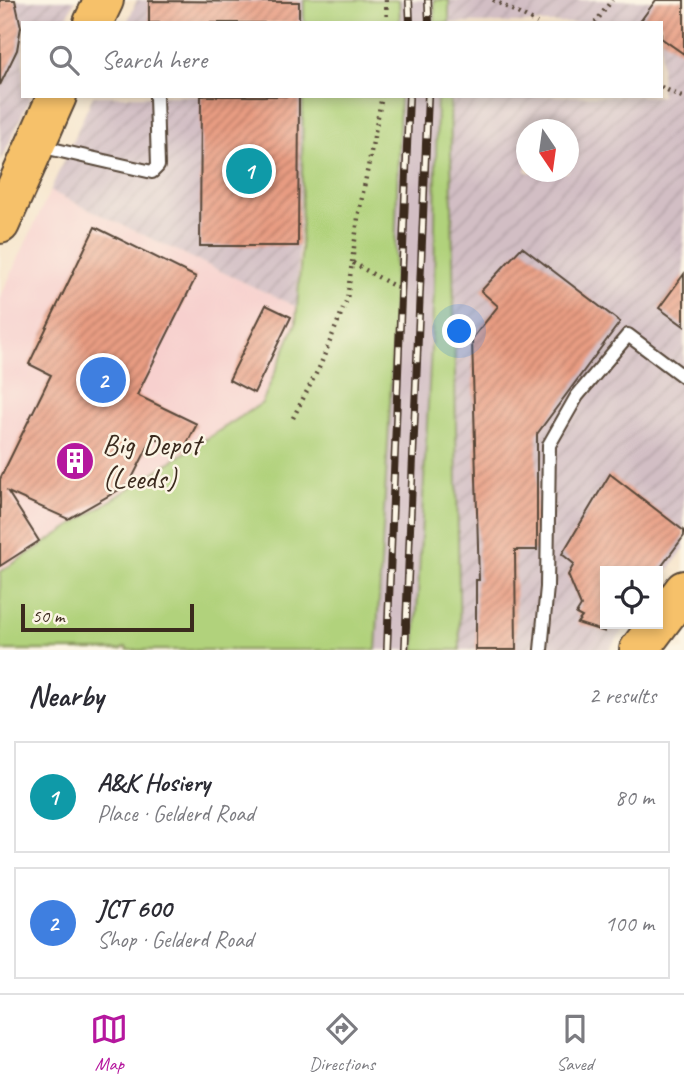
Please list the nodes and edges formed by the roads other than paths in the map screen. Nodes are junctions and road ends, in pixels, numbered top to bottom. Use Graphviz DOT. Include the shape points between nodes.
graph roads {
  1 [pos="104,0"];
  2 [pos="94,21"];
  3 [pos="56,98"];
  4 [pos="156,98"];
  5 [pos="35,146"];
  6 [pos="0,224"];
  7 [pos="684,377"];
  8 [pos="684,590"];
  9 [pos="541,650"];
  10 [pos="639,650"];
  1 -- 2 [label="main road"];
  3 -- 5 [label="main road"];
  4 -- 5 [label="lane" via="158,166 152,172"];
  5 -- 6 [label="main road"];
  7 -- 9 [label="lane" via="628,335 577,396 550,445"];
  8 -- 10 [label="main road"];
}
